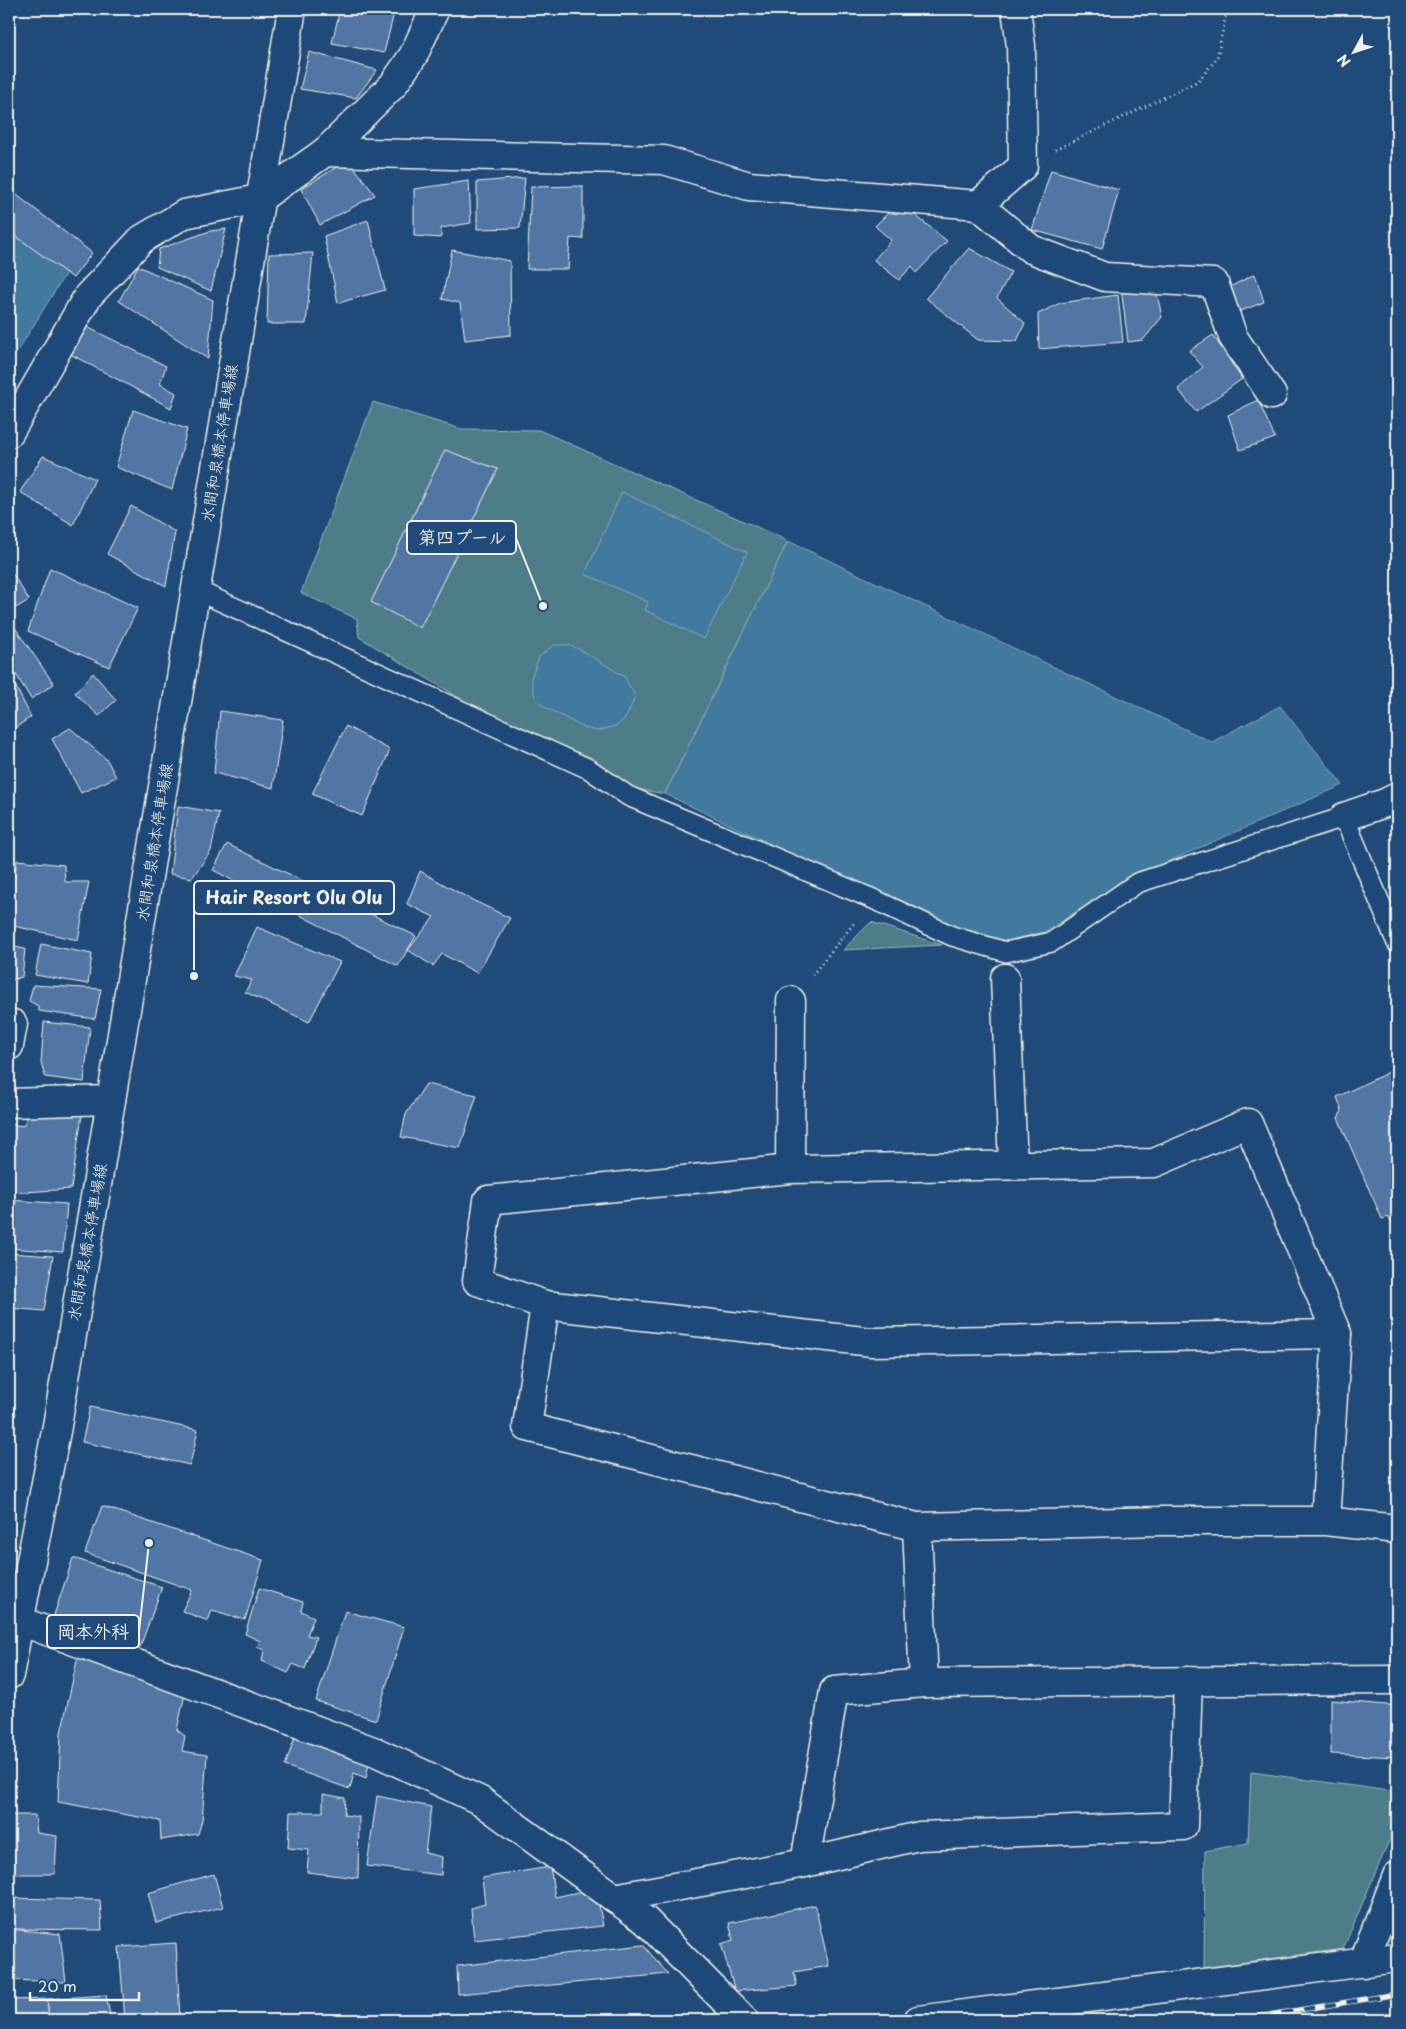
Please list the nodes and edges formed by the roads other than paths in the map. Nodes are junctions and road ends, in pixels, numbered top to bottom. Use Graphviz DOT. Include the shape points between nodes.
graph roads {
  1 [pos="292,9"];
  2 [pos="435,9"];
  3 [pos="1016,9"];
  4 [pos="325,152"];
  5 [pos="259,199"];
  6 [pos="978,204"];
  7 [pos="1272,395"];
  8 [pos="9,433"];
  9 [pos="196,590"];
  10 [pos="1397,797"];
  11 [pos="1344,817"];
  12 [pos="1397,942"];
  13 [pos="1004,978"];
  14 [pos="791,1001"];
  15 [pos="111,1100"];
  16 [pos="9,1103"];
  17 [pos="1013,1165"];
  18 [pos="790,1169"];
  19 [pos="545,1304"];
  20 [pos="1338,1334"];
  21 [pos="1325,1521"];
  22 [pos="917,1527"];
  23 [pos="1397,1529"];
  24 [pos="14,1619"];
  25 [pos="9,1675"];
  26 [pos="1397,1680"];
  27 [pos="1188,1681"];
  28 [pos="924,1683"];
  29 [pos="806,1863"];
  30 [pos="1397,1876"];
  31 [pos="614,1898"];
  32 [pos="1397,1958"];
  33 [pos="1363,1963"];
  34 [pos="744,2020"];
  35 [pos="918,2020"];
  1 -- 5 [label="street, 水間和泉橋本停車場線"];
  2 -- 4 [label="street" via="413,56 394,85"];
  3 -- 6 [label="street" via="1021,46 1023,166"];
  4 -- 5 [label="street"];
  4 -- 6 [label="street" via="664,160 749,186"];
  5 -- 8 [label="street" via="184,214 142,240 88,296"];
  5 -- 9 [label="street, 水間和泉橋本停車場線"];
  6 -- 7 [label="street" via="1031,250 1105,277 1214,283 1233,337"];
  9 -- 11 [label="lane" via="590,768 628,796 873,899 952,936 1006,952 1052,942 1138,883"];
  9 -- 15 [label="street, 水間和泉橋本停車場線"];
  10 -- 11 [label="street"];
  11 -- 12 [label="lane"];
  13 -- 17 [label="street"];
  14 -- 18 [label="street"];
  15 -- 16 [label="street"];
  15 -- 24 [label="street, 水間和泉橋本停車場線" via="57,1426"];
  17 -- 18 [label="street"];
  17 -- 20 [label="street" via="1154,1163 1248,1124"];
  18 -- 19 [label="street" via="488,1200 477,1281"];
  19 -- 20 [label="street" via="872,1342"];
  19 -- 22 [label="street" via="526,1427"];
  20 -- 21 [label="street"];
  21 -- 22 [label="street" via="1153,1521"];
  21 -- 23 [label="street"];
  22 -- 28 [label="street"];
  24 -- 25 [label="street, 水間和泉橋本停車場線"];
  24 -- 31 [label="street" via="376,1752 482,1801"];
  26 -- 27 [label="street"];
  27 -- 28 [label="street"];
  27 -- 29 [label="street" via="1183,1826 919,1836"];
  28 -- 29 [label="street" via="834,1691"];
  29 -- 31 [label="street"];
  30 -- 33 [label="street"];
  31 -- 34 [label="street" via="646,1921"];
  32 -- 33 [label="street"];
  33 -- 35 [label="street"];
}
